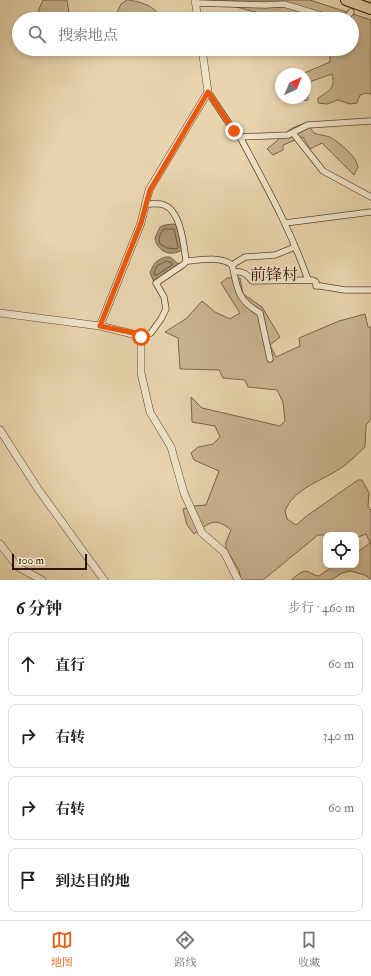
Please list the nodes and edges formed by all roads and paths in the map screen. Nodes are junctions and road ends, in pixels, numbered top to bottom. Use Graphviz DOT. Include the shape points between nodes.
graph roads {
  1 [pos="346,0"];
  2 [pos="196,1"];
  3 [pos="371,9"];
  4 [pos="197,12"];
  5 [pos="311,12"];
  6 [pos="203,56"];
  7 [pos="208,92"];
  8 [pos="371,120"];
  9 [pos="293,133"];
  10 [pos="240,137"];
  11 [pos="371,197"];
  12 [pos="145,204"];
  13 [pos="371,212"];
  14 [pos="285,223"];
  15 [pos="296,247"];
  16 [pos="186,261"];
  17 [pos="232,265"];
  18 [pos="234,272"];
  19 [pos="308,280"];
  20 [pos="371,290"];
  21 [pos="0,313"];
  22 [pos="100,326"];
  23 [pos="141,337"];
  24 [pos="270,359"];
  25 [pos="0,430"];
  26 [pos="0,544"];
  27 [pos="42,580"];
  28 [pos="104,580"];
  29 [pos="238,580"];
  1 -- 3 [label="highway"];
  2 -- 4 [label="street"];
  2 -- 5 [label="street" via="284,4"];
  6 -- 7 [label="street"];
  7 -- 10 [label="street"];
  7 -- 12 [label="street" via="150,190"];
  8 -- 9 [label="street" via="308,125"];
  9 -- 10 [label="street"];
  9 -- 11 [label="street" via="323,171"];
  10 -- 14 [label="street"];
  12 -- 16 [label="street" via="163,204 172,212 181,232"];
  12 -- 22 [label="street" via="141,223"];
  13 -- 14 [label="street"];
  14 -- 15 [label="street"];
  15 -- 17 [label="street" via="275,255 245,257"];
  15 -- 19 [label="street"];
  16 -- 17 [label="street" via="218,260"];
  16 -- 23 [label="street" via="156,283 164,298 166,309 150,333"];
  17 -- 18 [label="street"];
  18 -- 19 [label="street" via="246,274 252,281"];
  18 -- 24 [label="street" via="239,294 244,302 260,313"];
  19 -- 20 [label="street" via="316,282 316,286"];
  21 -- 22 [label="street"];
  22 -- 23 [label="street" via="139,334"];
  23 -- 29 [label="street" via="141,373 150,412 171,447 184,493 202,533 224,552"];
  25 -- 28 [label="street" via="38,489"];
  26 -- 27 [label="street" via="18,567"];
}
